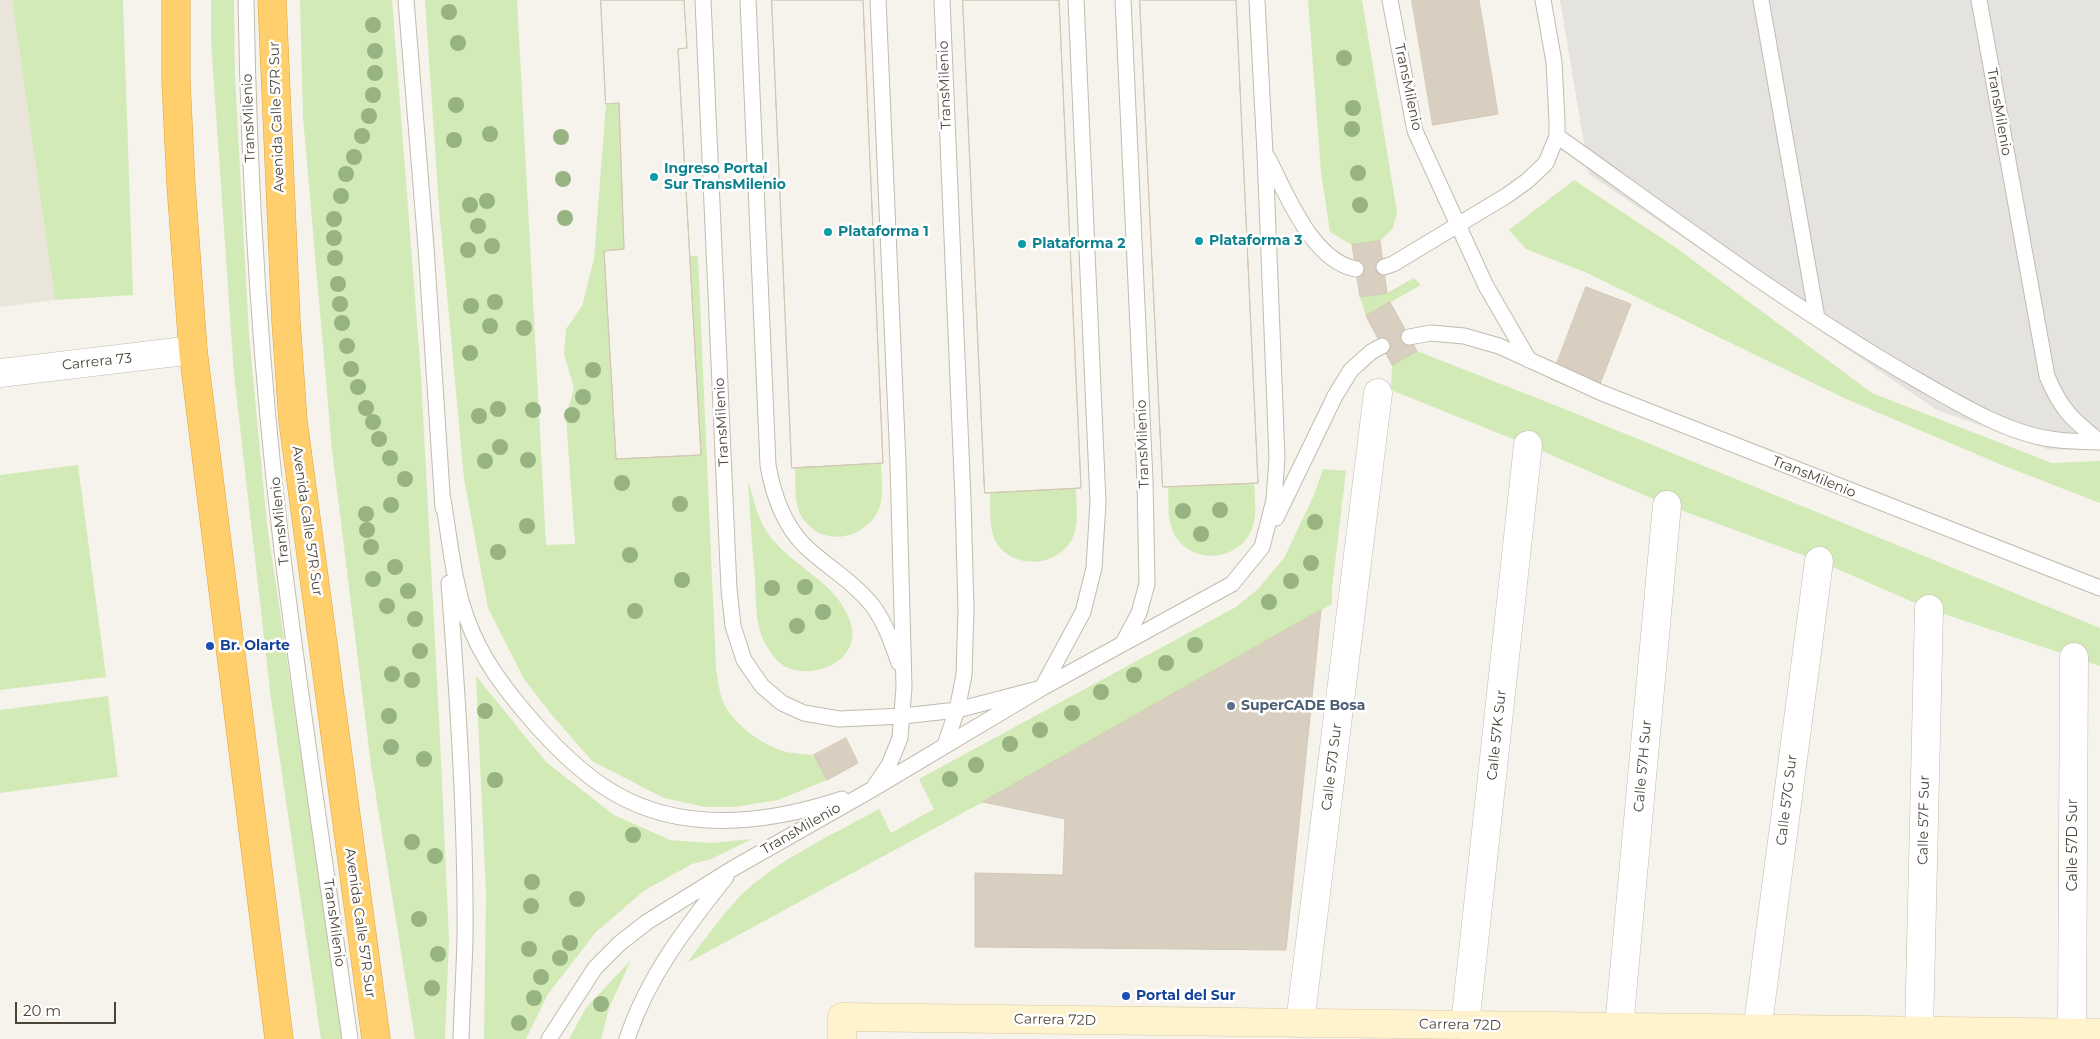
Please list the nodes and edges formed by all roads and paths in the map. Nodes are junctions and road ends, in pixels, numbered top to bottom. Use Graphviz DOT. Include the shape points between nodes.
graph roads {
  1 [pos="176,0"];
  2 [pos="246,0"];
  3 [pos="272,0"];
  4 [pos="406,0"];
  5 [pos="703,0"];
  6 [pos="748,0"];
  7 [pos="878,0"];
  8 [pos="942,0"];
  9 [pos="1076,0"];
  10 [pos="1123,0"];
  11 [pos="1257,0"];
  12 [pos="1390,0"];
  13 [pos="1543,0"];
  14 [pos="1761,0"];
  15 [pos="1979,0"];
  16 [pos="1557,136"];
  17 [pos="1265,153"];
  18 [pos="1458,227"];
  19 [pos="1384,267"];
  20 [pos="1356,269"];
  21 [pos="1817,318"];
  22 [pos="1409,337"];
  23 [pos="1382,346"];
  24 [pos="193,350"];
  25 [pos="1529,360"];
  26 [pos="0,372"];
  27 [pos="1378,393"];
  28 [pos="2100,442"];
  29 [pos="1528,445"];
  30 [pos="443,500"];
  31 [pos="1667,505"];
  32 [pos="1262,547"];
  33 [pos="1819,561"];
  34 [pos="2100,588"];
  35 [pos="1930,609"];
  36 [pos="1123,643"];
  37 [pos="2074,657"];
  38 [pos="904,686"];
  39 [pos="1042,688"];
  40 [pos="956,710"];
  41 [pos="903,716"];
  42 [pos="945,746"];
  43 [pos="871,790"];
  44 [pos="732,869"];
  45 [pos="1300,1023"];
  46 [pos="1465,1025"];
  47 [pos="1619,1027"];
  48 [pos="1919,1031"];
  49 [pos="2072,1033"];
  50 [pos="2100,1033"];
  51 [pos="1757,1034"];
  52 [pos="1821,1034"];
  53 [pos="279,1039"];
  54 [pos="350,1039"];
  55 [pos="376,1039"];
  56 [pos="460,1039"];
  57 [pos="549,1039"];
  58 [pos="627,1039"];
  59 [pos="842,1039"];
  1 -- 24 [label="highway" via="180,166"];
  2 -- 54 [label="lane, TransMilenio" via="248,116 258,303 282,550"];
  3 -- 55 [label="highway, Avenida Calle 57R Sur" via="293,421"];
  4 -- 30 [label="lane, TransMilenio"];
  5 -- 41 [label="lane, TransMilenio" via="733,626 749,669 762,686 782,703 825,718 856,720"];
  6 -- 38 [label="lane, TransMilenio" via="771,484 779,507 803,544 843,576 872,605 892,643"];
  7 -- 38 [label="lane, TransMilenio"];
  8 -- 40 [label="lane, TransMilenio" via="965,561 964,675"];
  9 -- 39 [label="lane" via="1098,502 1094,568 1083,612"];
  10 -- 36 [label="lane, TransMilenio" via="1147,584 1139,613"];
  11 -- 17 [label="lane, TransMilenio"];
  12 -- 18 [label="lane, TransMilenio" via="1415,130"];
  13 -- 16 [label="lane" via="1554,62"];
  14 -- 21 [label="lane"];
  15 -- 28 [label="lane, TransMilenio" via="2047,376 2057,400"];
  16 -- 18 [label="lane" via="1546,163 1527,180"];
  16 -- 21 [label="lane, TransMilenio"];
  17 -- 20 [label="lane, TransMilenio" via="1303,226 1325,253"];
  17 -- 32 [label="lane, TransMilenio" via="1277,458 1274,500"];
  18 -- 19 [label="lane"];
  18 -- 25 [label="lane, TransMilenio" via="1486,286"];
  21 -- 28 [label="lane, TransMilenio" via="1970,411 2050,439"];
  22 -- 25 [label="lane, TransMilenio" via="1431,333 1464,336 1499,346"];
  23 -- 32 [label="lane, TransMilenio" via="1351,370 1335,396"];
  24 -- 26 [label="street, Carrera 73"];
  24 -- 53 [label="highway"];
  25 -- 34 [label="lane, TransMilenio" via="1602,394"];
  27 -- 45 [label="street, Calle 57J Sur"];
  29 -- 46 [label="street, Calle 57K Sur"];
  30 -- 43 [label="lane, TransMilenio" via="460,597 488,664 519,707 588,776 615,794 682,819 733,821 782,815"];
  30 -- 56 [label="lane, TransMilenio" via="455,662 462,836 465,940"];
  31 -- 47 [label="street, Calle 57H Sur"];
  32 -- 36 [label="lane, TransMilenio" via="1232,584"];
  33 -- 51 [label="street, Calle 57G Sur"];
  35 -- 48 [label="street, Calle 57F Sur"];
  36 -- 39 [label="lane, TransMilenio"];
  37 -- 49 [label="street, Calle 57D Sur"];
  38 -- 41 [label="lane, TransMilenio"];
  39 -- 40 [label="lane, TransMilenio"];
  39 -- 42 [label="lane, TransMilenio"];
  40 -- 41 [label="lane, TransMilenio"];
  40 -- 42 [label="lane, TransMilenio"];
  41 -- 43 [label="lane, TransMilenio" via="895,752"];
  42 -- 43 [label="lane, TransMilenio"];
  43 -- 44 [label="lane, TransMilenio"];
  44 -- 57 [label="lane, TransMilenio" via="620,942 595,968"];
  44 -- 58 [label="lane, TransMilenio" via="684,930 651,983 636,1010"];
  45 -- 46 [label="street, Carrera 72D"];
  45 -- 59 [label="street, Carrera 72D" via="842,1017"];
  46 -- 47 [label="street, Carrera 72D"];
  47 -- 51 [label="street, Carrera 72D"];
  48 -- 49 [label="street, Carrera 72D"];
  48 -- 52 [label="street, Carrera 72D"];
  49 -- 50 [label="street, Carrera 72D"];
  51 -- 52 [label="street, Carrera 72D"];
}
